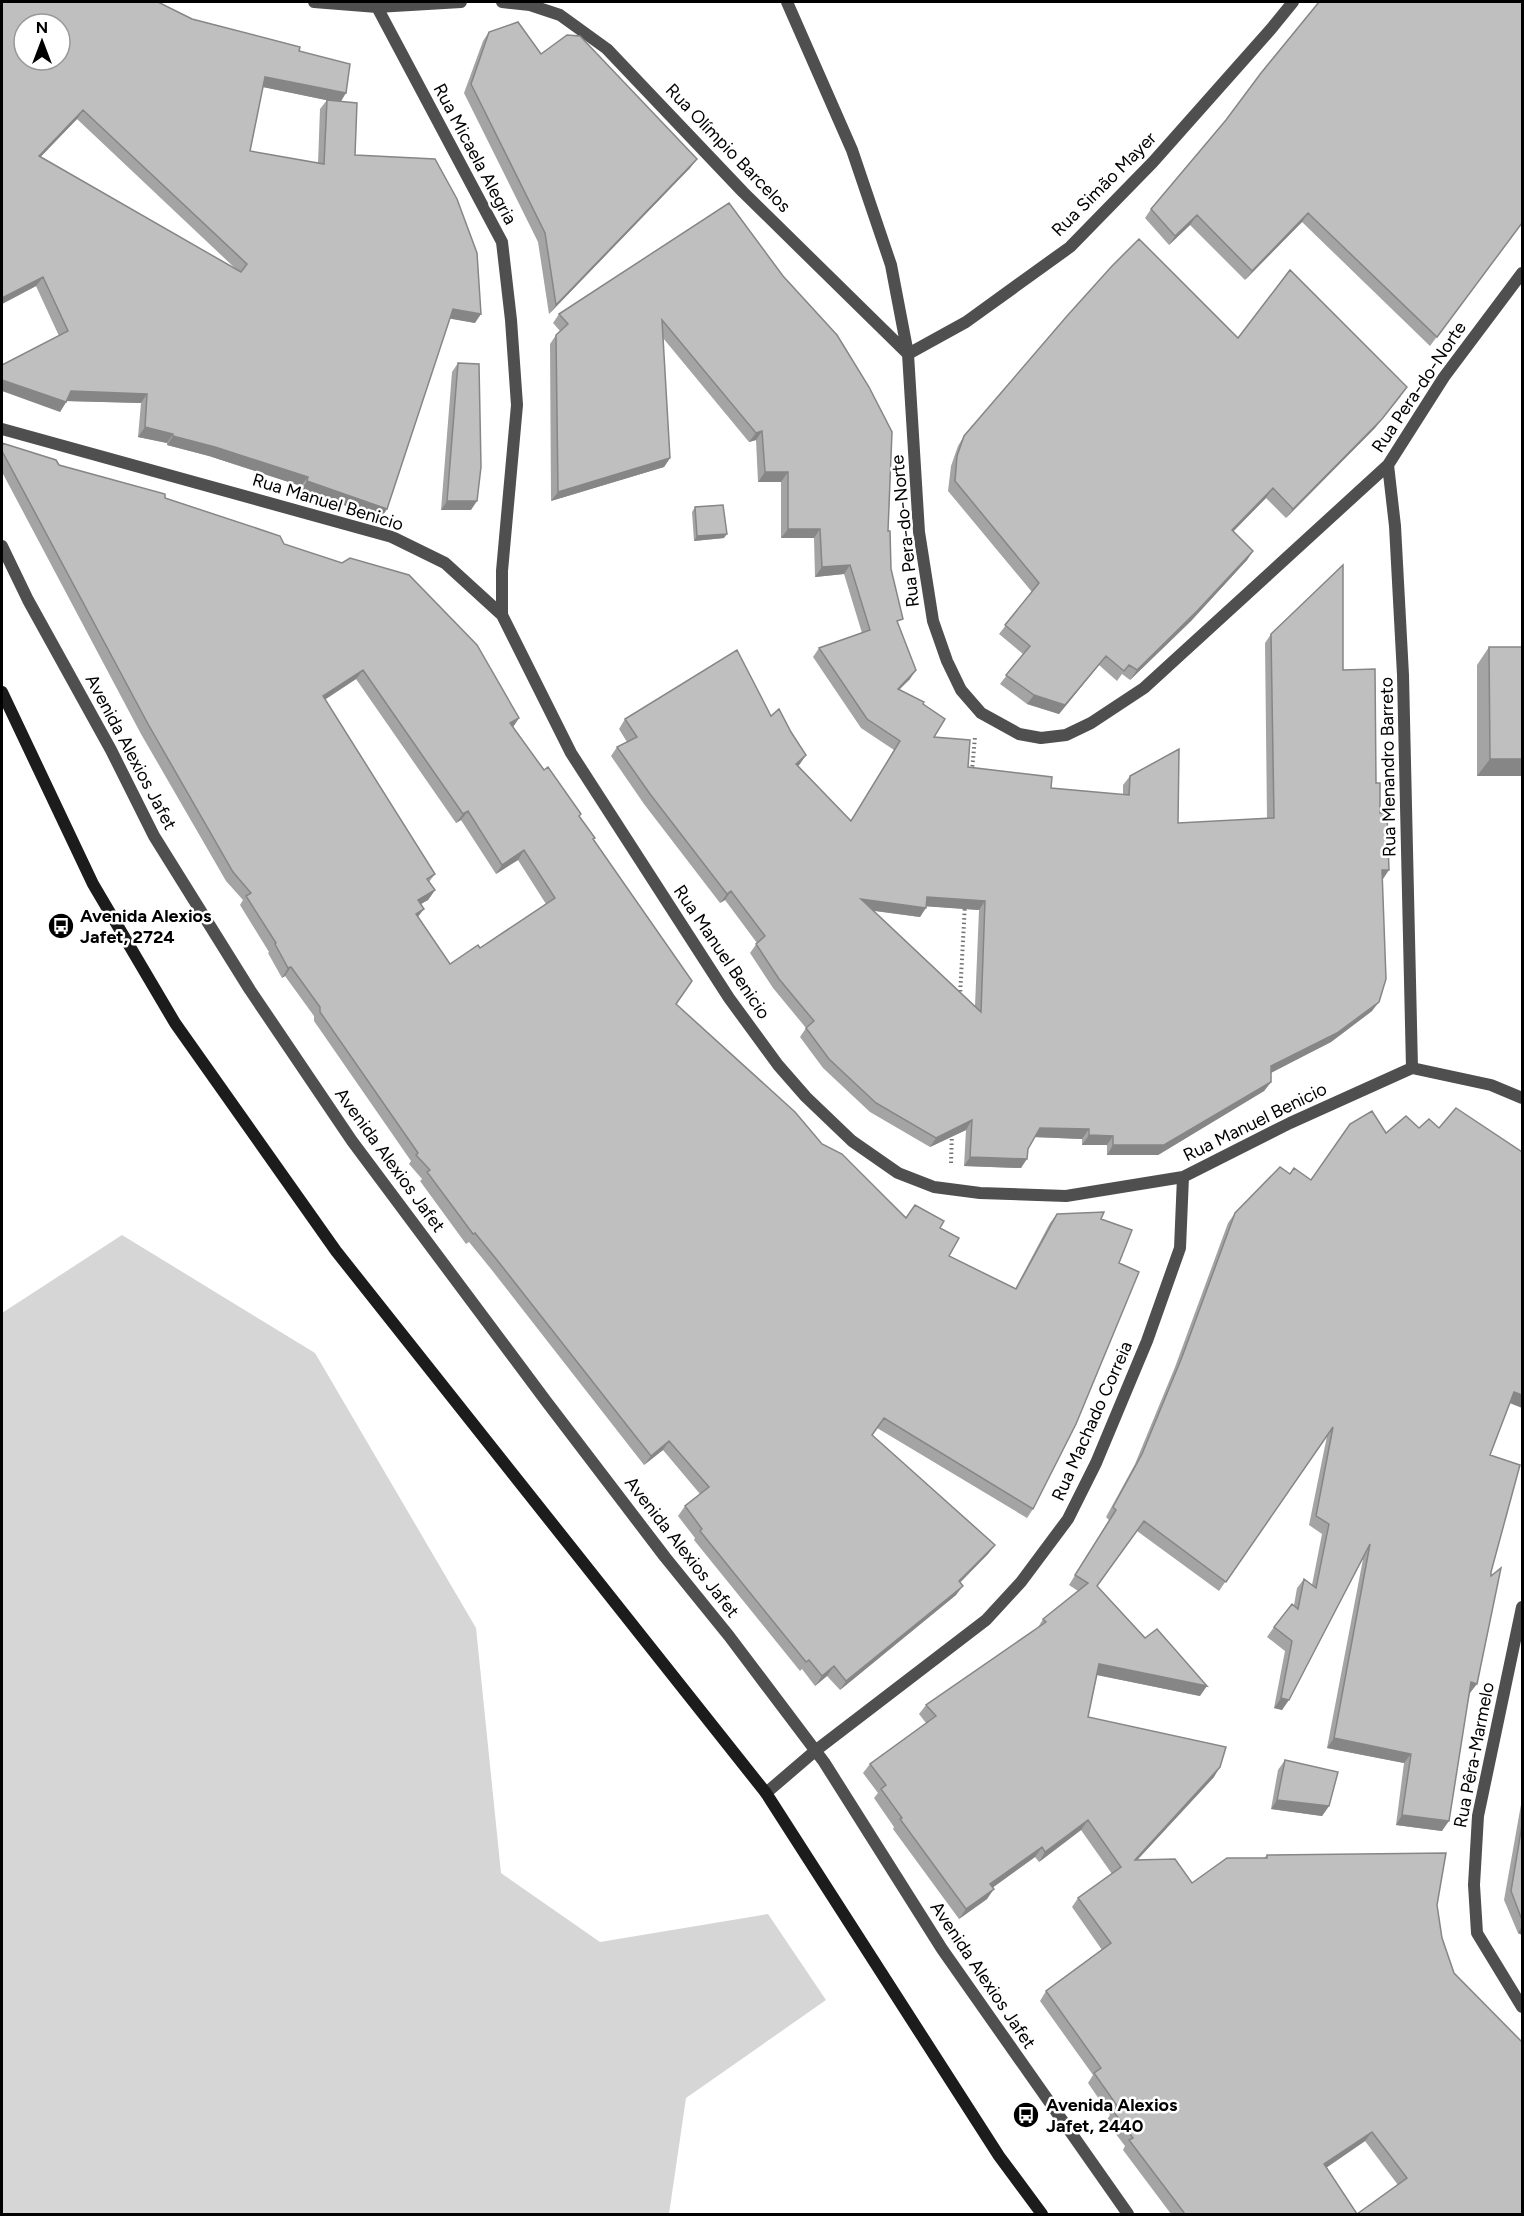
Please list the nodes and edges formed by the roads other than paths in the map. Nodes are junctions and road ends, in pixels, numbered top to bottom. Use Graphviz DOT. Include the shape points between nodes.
graph roads {
  1 [pos="314,2"];
  2 [pos="461,2"];
  3 [pos="502,2"];
  4 [pos="787,2"];
  5 [pos="1293,2"];
  6 [pos="377,7"];
  7 [pos="1522,273"];
  8 [pos="908,354"];
  9 [pos="2,429"];
  10 [pos="1388,465"];
  11 [pos="2,546"];
  12 [pos="502,615"];
  13 [pos="2,692"];
  14 [pos="1412,1068"];
  15 [pos="1522,1098"];
  16 [pos="1183,1177"];
  17 [pos="1522,1607"];
  18 [pos="815,1751"];
  19 [pos="766,1793"];
  20 [pos="1522,2007"];
  21 [pos="1042,2214"];
  22 [pos="1128,2214"];
  1 -- 6 [label="street"];
  2 -- 6 [label="street"];
  3 -- 8 [label="street, Rua Olímpio Barcelos" via="530,5 560,15 607,49 743,192"];
  4 -- 8 [label="street, Rua Pera-do-Norte" via="852,150 891,265"];
  5 -- 8 [label="street, Rua Simão Mayer" via="1153,162 1070,247 966,322"];
  6 -- 12 [label="street, Rua Micaela Alegria" via="502,242 517,405 502,571"];
  7 -- 10 [label="street, Rua Pera-do-Norte" via="1444,377"];
  8 -- 10 [label="street, Rua Pera-do-Norte" via="919,532 933,621 961,690 981,713 1019,734 1041,738 1066,735 1144,688"];
  9 -- 12 [label="street, Rua Manuel Benicio" via="392,537 445,563"];
  10 -- 14 [label="street, Rua Menandro Barreto" via="1403,675"];
  11 -- 18 [label="street, Avenida Alexios Jafet" via="154,836 307,1075 485,1320"];
  12 -- 16 [label="street, Rua Manuel Benicio" via="571,753 729,998 778,1065 852,1141 898,1173 934,1187 980,1193 1066,1196"];
  13 -- 19 [label="main road" via="93,884 175,1023 336,1251"];
  14 -- 15 [label="street" via="1491,1084"];
  14 -- 16 [label="street, Rua Manuel Benicio"];
  16 -- 18 [label="street, Rua Machado Correia" via="1180,1248 1147,1341 1068,1520 986,1620"];
  17 -- 20 [label="street, Rua Pêra-Marmelo" via="1478,1816 1474,1885 1477,1932"];
  18 -- 19 [label="street"];
  18 -- 22 [label="street, Avenida Alexios Jafet" via="942,1949"];
  19 -- 21 [label="main road" via="999,2156"];
}
